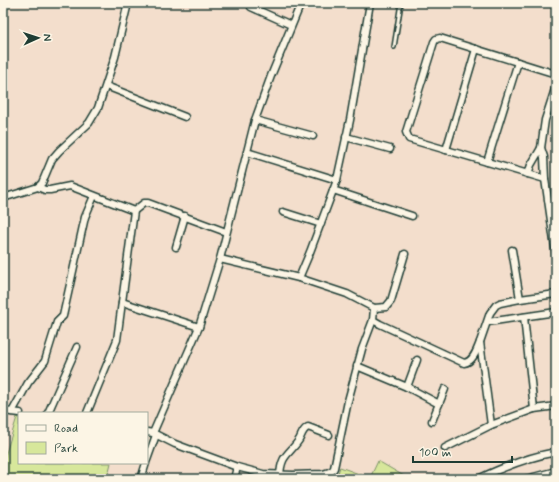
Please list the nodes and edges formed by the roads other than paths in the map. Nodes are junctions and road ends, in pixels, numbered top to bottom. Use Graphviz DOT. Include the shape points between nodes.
graph roads {
  1 [pos="128,3"];
  2 [pos="301,3"];
  3 [pos="370,3"];
  4 [pos="401,3"];
  5 [pos="251,7"];
  6 [pos="291,25"];
  7 [pos="394,47"];
  8 [pos="476,50"];
  9 [pos="518,62"];
  10 [pos="556,74"];
  11 [pos="106,86"];
  12 [pos="556,86"];
  13 [pos="185,116"];
  14 [pos="255,120"];
  15 [pos="313,136"];
  16 [pos="346,137"];
  17 [pos="540,148"];
  18 [pos="390,149"];
  19 [pos="446,150"];
  20 [pos="247,152"];
  21 [pos="486,162"];
  22 [pos="528,174"];
  23 [pos="545,179"];
  24 [pos="337,180"];
  25 [pos="38,187"];
  26 [pos="333,190"];
  27 [pos="94,196"];
  28 [pos="3,198"];
  29 [pos="134,211"];
  30 [pos="283,212"];
  31 [pos="185,216"];
  32 [pos="412,216"];
  33 [pos="321,224"];
  34 [pos="226,232"];
  35 [pos="176,247"];
  36 [pos="512,250"];
  37 [pos="405,254"];
  38 [pos="556,256"];
  39 [pos="220,259"];
  40 [pos="299,278"];
  41 [pos="556,294"];
  42 [pos="520,299"];
  43 [pos="122,302"];
  44 [pos="374,308"];
  45 [pos="556,312"];
  46 [pos="524,317"];
  47 [pos="373,320"];
  48 [pos="488,322"];
  49 [pos="199,327"];
  50 [pos="480,342"];
  51 [pos="77,347"];
  52 [pos="417,360"];
  53 [pos="357,366"];
  54 [pos="407,387"];
  55 [pos="444,389"];
  56 [pos="439,404"];
  57 [pos="556,406"];
  58 [pos="534,409"];
  59 [pos="3,410"];
  60 [pos="12,412"];
  61 [pos="48,412"];
  62 [pos="87,412"];
  63 [pos="18,413"];
  64 [pos="432,421"];
  65 [pos="491,425"];
  66 [pos="152,433"];
  67 [pos="329,435"];
  68 [pos="445,448"];
  69 [pos="556,452"];
  70 [pos="148,455"];
  71 [pos="146,464"];
  72 [pos="237,467"];
  73 [pos="556,471"];
  74 [pos="280,476"];
  75 [pos="492,476"];
  76 [pos="141,479"];
  77 [pos="234,479"];
  78 [pos="478,479"];
  79 [pos="526,479"];
  1 -- 11 [label="street"];
  2 -- 6 [label="street"];
  3 -- 16 [label="street"];
  4 -- 7 [label="lane"];
  5 -- 6 [label="street"];
  6 -- 14 [label="street"];
  8 -- 9 [label="street"];
  8 -- 19 [label="street"];
  8 -- 19 [label="street" via="440,38 436,39 406,132 409,139"];
  9 -- 10 [label="street"];
  9 -- 21 [label="street"];
  11 -- 13 [label="street"];
  11 -- 25 [label="street" via="89,123 52,159"];
  12 -- 17 [label="street" via="545,120"];
  14 -- 15 [label="street"];
  14 -- 20 [label="street"];
  16 -- 18 [label="street"];
  16 -- 24 [label="street"];
  17 -- 22 [label="street"];
  17 -- 23 [label="street" via="544,157"];
  19 -- 21 [label="street"];
  20 -- 24 [label="street"];
  20 -- 34 [label="street"];
  21 -- 22 [label="street"];
  22 -- 23 [label="street"];
  23 -- 38 [label="street"];
  24 -- 26 [label="street"];
  25 -- 27 [label="street" via="50,190 70,186"];
  25 -- 28 [label="street"];
  26 -- 32 [label="street"];
  26 -- 33 [label="street"];
  27 -- 29 [label="street"];
  27 -- 60 [label="street" via="84,221 63,316 57,322 45,361 28,383"];
  29 -- 31 [label="street" via="148,203"];
  29 -- 43 [label="street"];
  30 -- 33 [label="street"];
  31 -- 34 [label="street"];
  31 -- 35 [label="street"];
  33 -- 40 [label="street"];
  34 -- 39 [label="street"];
  36 -- 42 [label="street"];
  37 -- 44 [label="street" via="392,301 386,307"];
  39 -- 40 [label="street"];
  39 -- 49 [label="street"];
  40 -- 44 [label="street" via="347,294"];
  41 -- 42 [label="street"];
  42 -- 48 [label="street" via="496,305 490,313"];
  43 -- 49 [label="street"];
  43 -- 62 [label="street" via="117,340"];
  44 -- 47 [label="street"];
  45 -- 46 [label="street"];
  46 -- 48 [label="street"];
  46 -- 58 [label="street"];
  47 -- 50 [label="street" via="464,363 472,359"];
  47 -- 53 [label="street"];
  48 -- 50 [label="street"];
  49 -- 66 [label="street"];
  50 -- 65 [label="street"];
  51 -- 61 [label="street"];
  52 -- 54 [label="street"];
  53 -- 54 [label="street"];
  53 -- 74 [label="street" via="332,471 324,474"];
  54 -- 56 [label="street"];
  55 -- 56 [label="street"];
  56 -- 64 [label="street"];
  57 -- 58 [label="street"];
  58 -- 65 [label="street"];
  59 -- 60 [label="street"];
  60 -- 63 [label="street"];
  65 -- 68 [label="street"];
  66 -- 70 [label="street"];
  66 -- 72 [label="street"];
  67 -- 74 [label="street" via="308,427 304,429 300,439 283,459"];
  69 -- 75 [label="street" via="508,465"];
  71 -- 76 [label="street"];
  72 -- 74 [label="street"];
  72 -- 77 [label="street"];
  73 -- 79 [label="street"];
  75 -- 78 [label="street"];
}
